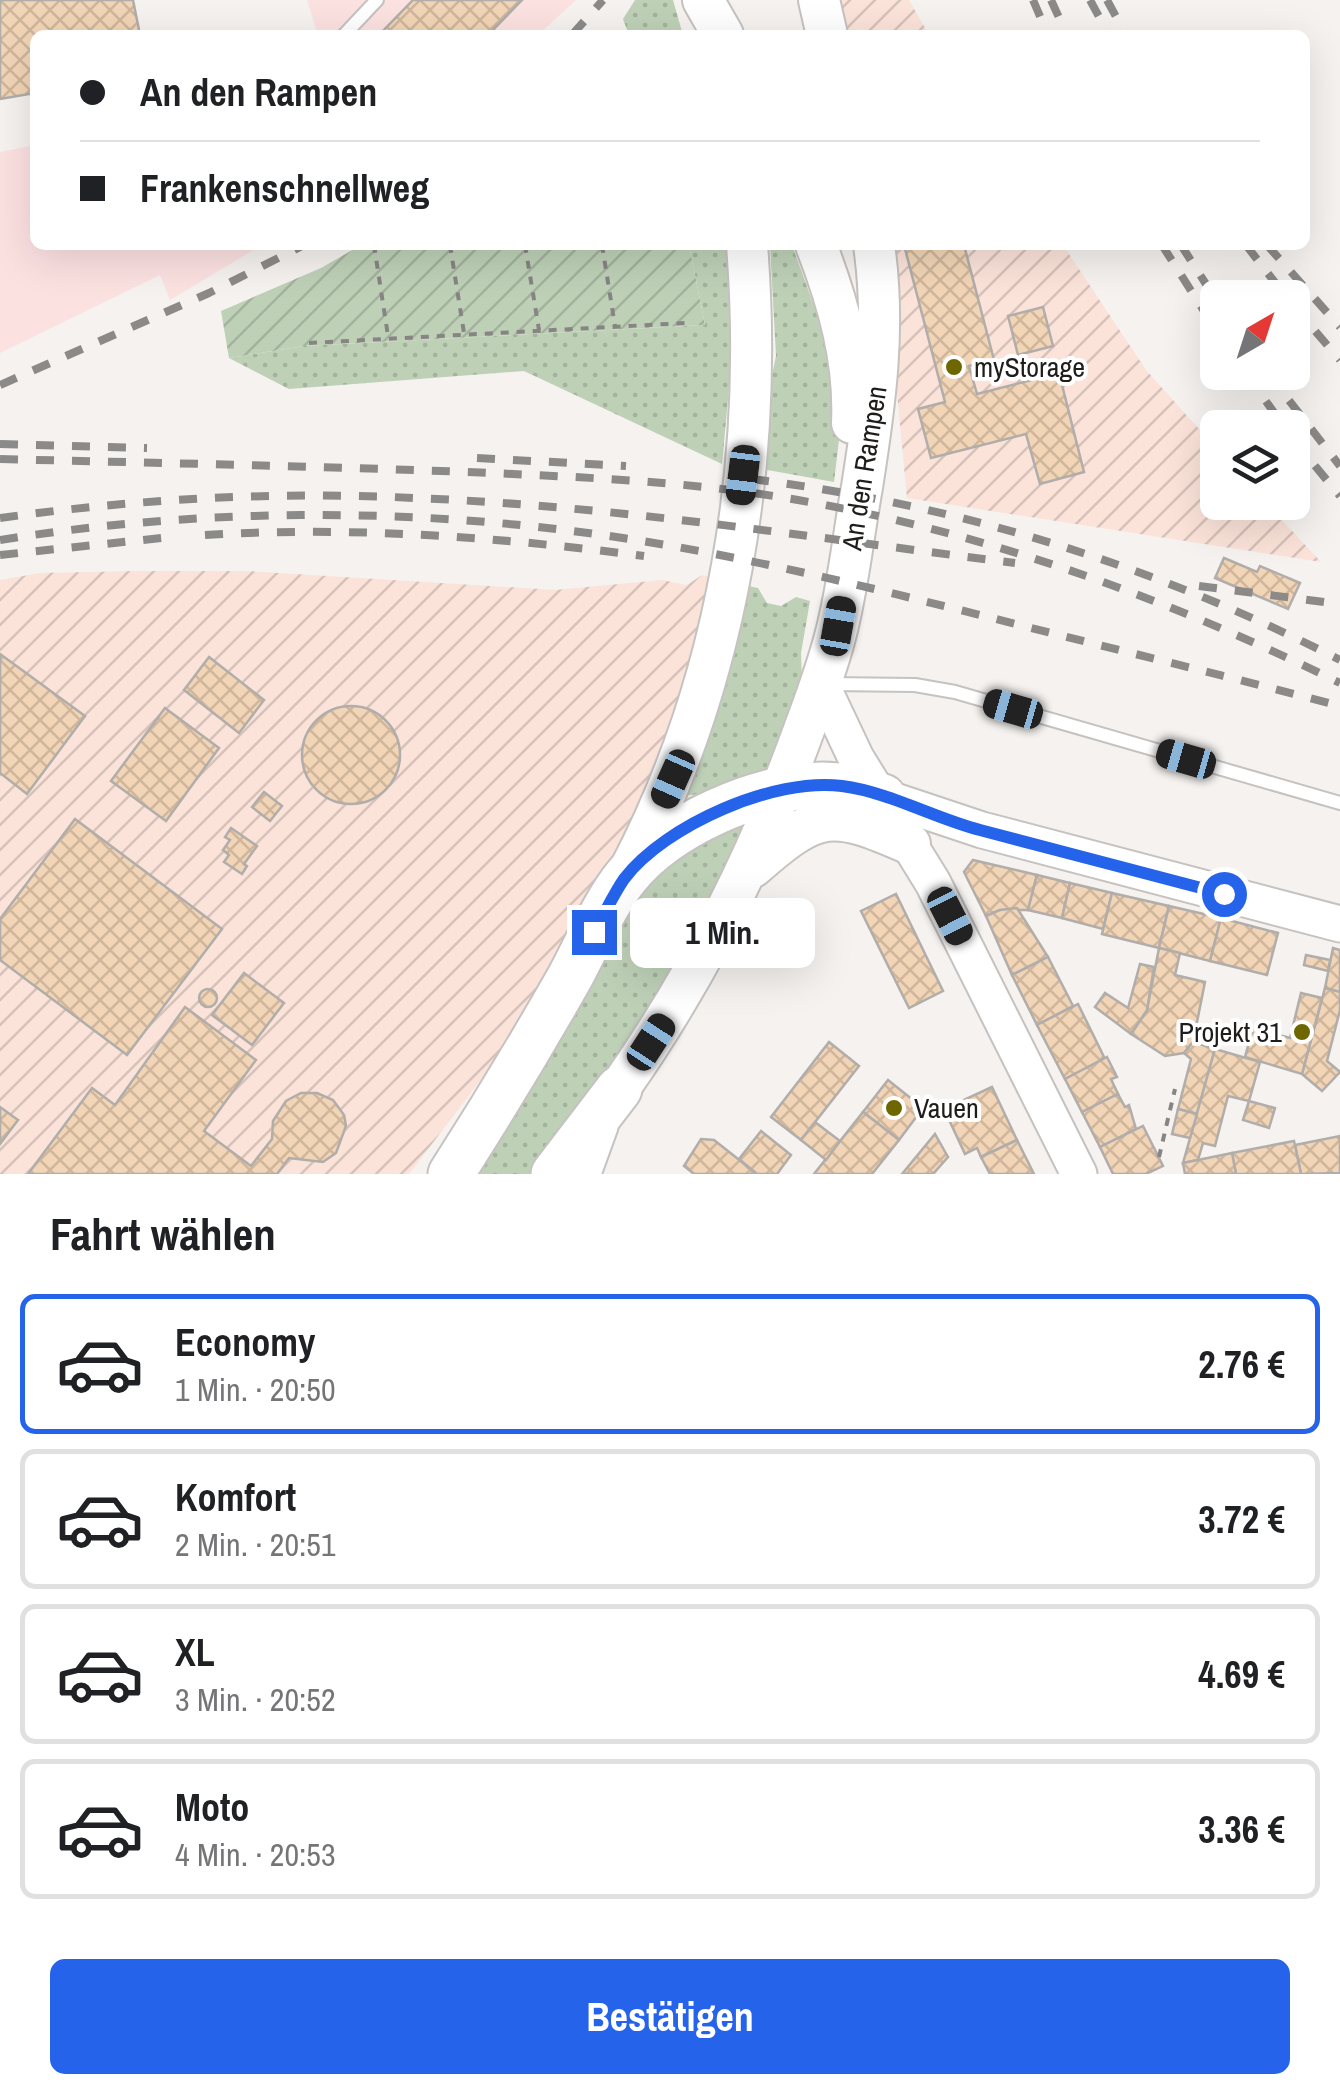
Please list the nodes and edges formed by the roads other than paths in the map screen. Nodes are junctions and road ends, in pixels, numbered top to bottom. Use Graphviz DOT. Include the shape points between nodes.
graph roads {
  1 [pos="378,0"];
  2 [pos="693,0"];
  3 [pos="703,0"];
  4 [pos="819,0"];
  5 [pos="349,30"];
  6 [pos="702,30"];
  7 [pos="720,30"];
  8 [pos="826,30"];
  9 [pos="747,250"];
  10 [pos="818,250"];
  11 [pos="874,250"];
  12 [pos="820,684"];
  13 [pos="781,790"];
  14 [pos="882,797"];
  15 [pos="1340,803"];
  16 [pos="910,844"];
  17 [pos="746,873"];
  18 [pos="626,876"];
  19 [pos="1340,924"];
  20 [pos="619,1090"];
  21 [pos="450,1174"];
  22 [pos="554,1174"];
  23 [pos="588,1174"];
  24 [pos="1079,1174"];
  1 -- 5 [label="lane"];
  2 -- 6 [label="main road"];
  3 -- 7 [label="main road"];
  4 -- 8 [label="main road"];
  9 -- 18 [label="main road" via="752,388 722,615 686,743"];
  10 -- 12 [label="main road" via="842,326 853,394 815,642"];
  11 -- 12 [label="main road, An den Rampen" via="882,340 874,407 838,626"];
  12 -- 13 [label="main road, An den Rampen"];
  12 -- 14 [label="main road"];
  12 -- 15 [label="lane" via="915,684 955,692"];
  13 -- 14 [label="highway" via="841,786"];
  13 -- 17 [label="main road, An den Rampen"];
  13 -- 18 [label="highway" via="697,822"];
  14 -- 16 [label="main road"];
  14 -- 19 [label="main road" via="982,830"];
  16 -- 17 [label="main road" via="858,822 825,820 792,834"];
  16 -- 24 [label="main road"];
  17 -- 20 [label="main road, An den Rampen" via="666,1020"];
  18 -- 21 [label="highway"];
  20 -- 22 [label="highway"];
  20 -- 23 [label="street"];
}
